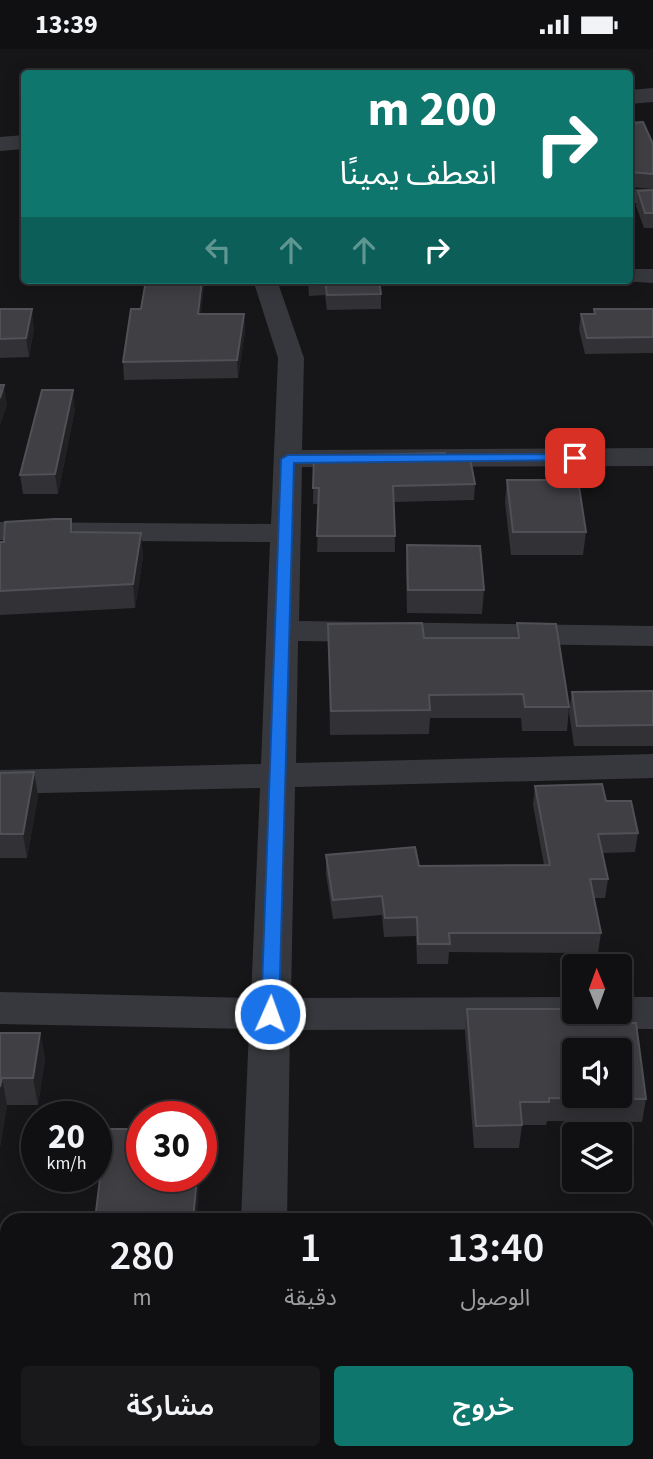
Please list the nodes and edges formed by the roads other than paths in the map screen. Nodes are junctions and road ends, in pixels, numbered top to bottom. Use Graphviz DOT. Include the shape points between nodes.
graph roads {
  1 [pos="653,95"];
  2 [pos="633,97"];
  3 [pos="21,142"];
  4 [pos="0,143"];
  5 [pos="633,196"];
  6 [pos="653,196"];
  7 [pos="633,277"];
  8 [pos="653,277"];
  9 [pos="266,284"];
  10 [pos="653,457"];
  11 [pos="288,459"];
  12 [pos="0,531"];
  13 [pos="285,533"];
  14 [pos="282,631"];
  15 [pos="653,636"];
  16 [pos="653,766"];
  17 [pos="278,775"];
  18 [pos="0,782"];
  19 [pos="0,1008"];
  20 [pos="653,1013"];
  21 [pos="270,1014"];
  22 [pos="264,1213"];
  1 -- 2 [label="street"];
  3 -- 4 [label="street"];
  5 -- 6 [label="street"];
  7 -- 8 [label="street"];
  9 -- 11 [label="street" via="291,358"];
  10 -- 11 [label="street"];
  11 -- 13 [label="street"];
  12 -- 13 [label="street"];
  13 -- 14 [label="street"];
  14 -- 15 [label="street"];
  14 -- 17 [label="street"];
  16 -- 17 [label="street"];
  17 -- 18 [label="street"];
  17 -- 21 [label="street"];
  19 -- 21 [label="street"];
  20 -- 21 [label="street"];
  21 -- 22 [label="street"];
}
